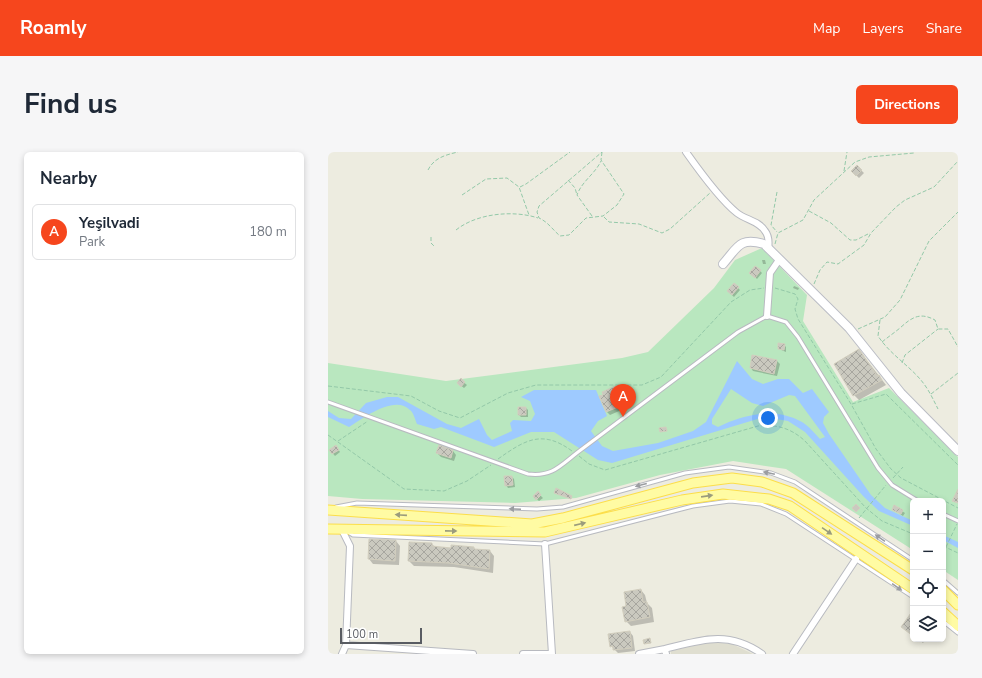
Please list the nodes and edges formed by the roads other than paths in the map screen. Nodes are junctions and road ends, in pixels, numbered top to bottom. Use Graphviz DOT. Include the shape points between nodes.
graph roads {
  1 [pos="686,152"];
  2 [pos="774,254"];
  3 [pos="723,264"];
  4 [pos="767,316"];
  5 [pos="328,402"];
  6 [pos="958,452"];
  7 [pos="913,498"];
  8 [pos="328,509"];
  9 [pos="946,516"];
  10 [pos="958,522"];
  11 [pos="328,529"];
  12 [pos="342,530"];
  13 [pos="545,544"];
  14 [pos="910,558"];
  15 [pos="856,559"];
  16 [pos="910,568"];
  17 [pos="946,583"];
  18 [pos="910,587"];
  19 [pos="946,593"];
  20 [pos="958,593"];
  21 [pos="910,595"];
  22 [pos="958,605"];
  23 [pos="946,615"];
  24 [pos="946,623"];
  25 [pos="958,626"];
  26 [pos="958,633"];
  27 [pos="346,645"];
  28 [pos="665,652"];
  29 [pos="342,654"];
  30 [pos="474,654"];
  31 [pos="523,654"];
  32 [pos="554,654"];
  33 [pos="639,654"];
  34 [pos="762,654"];
  35 [pos="792,654"];
  1 -- 2 [label="street" via="736,212 765,230"];
  2 -- 3 [label="street" via="764,244 750,240 742,243"];
  2 -- 4 [label="street"];
  2 -- 6 [label="street" via="852,332 901,393"];
  4 -- 5 [label="lane" via="738,332 557,470 540,476 528,474"];
  4 -- 7 [label="lane" via="786,322 798,337 878,468 892,485"];
  14 -- 8 [label="lane, one-way" via="795,482 771,473 729,467 685,473 556,508 357,503"];
  16 -- 8 [label="main road, one-way" via="794,493 762,482 732,478 693,483 532,524"];
  9 -- 10 [label="lane"];
  11 -- 12 [label="main road"];
  12 -- 13 [label="lane" via="353,535"];
  12 -- 18 [label="main road, one-way" via="545,532 682,500 723,494 769,498 790,506"];
  12 -- 27 [label="street" via="350,546"];
  13 -- 15 [label="lane" via="693,506 730,501 761,504 786,514"];
  13 -- 32 [label="street"];
  15 -- 21 [label="lane, one-way"];
  15 -- 35 [label="street"];
  17 -- 20 [label="lane"];
  19 -- 22 [label="main road"];
  23 -- 25 [label="main road"];
  24 -- 26 [label="lane"];
  27 -- 29 [label="street"];
  27 -- 30 [label="street"];
  28 -- 33 [label="street"];
  28 -- 34 [label="street" via="709,639 738,641"];
  31 -- 32 [label="street"];
}
